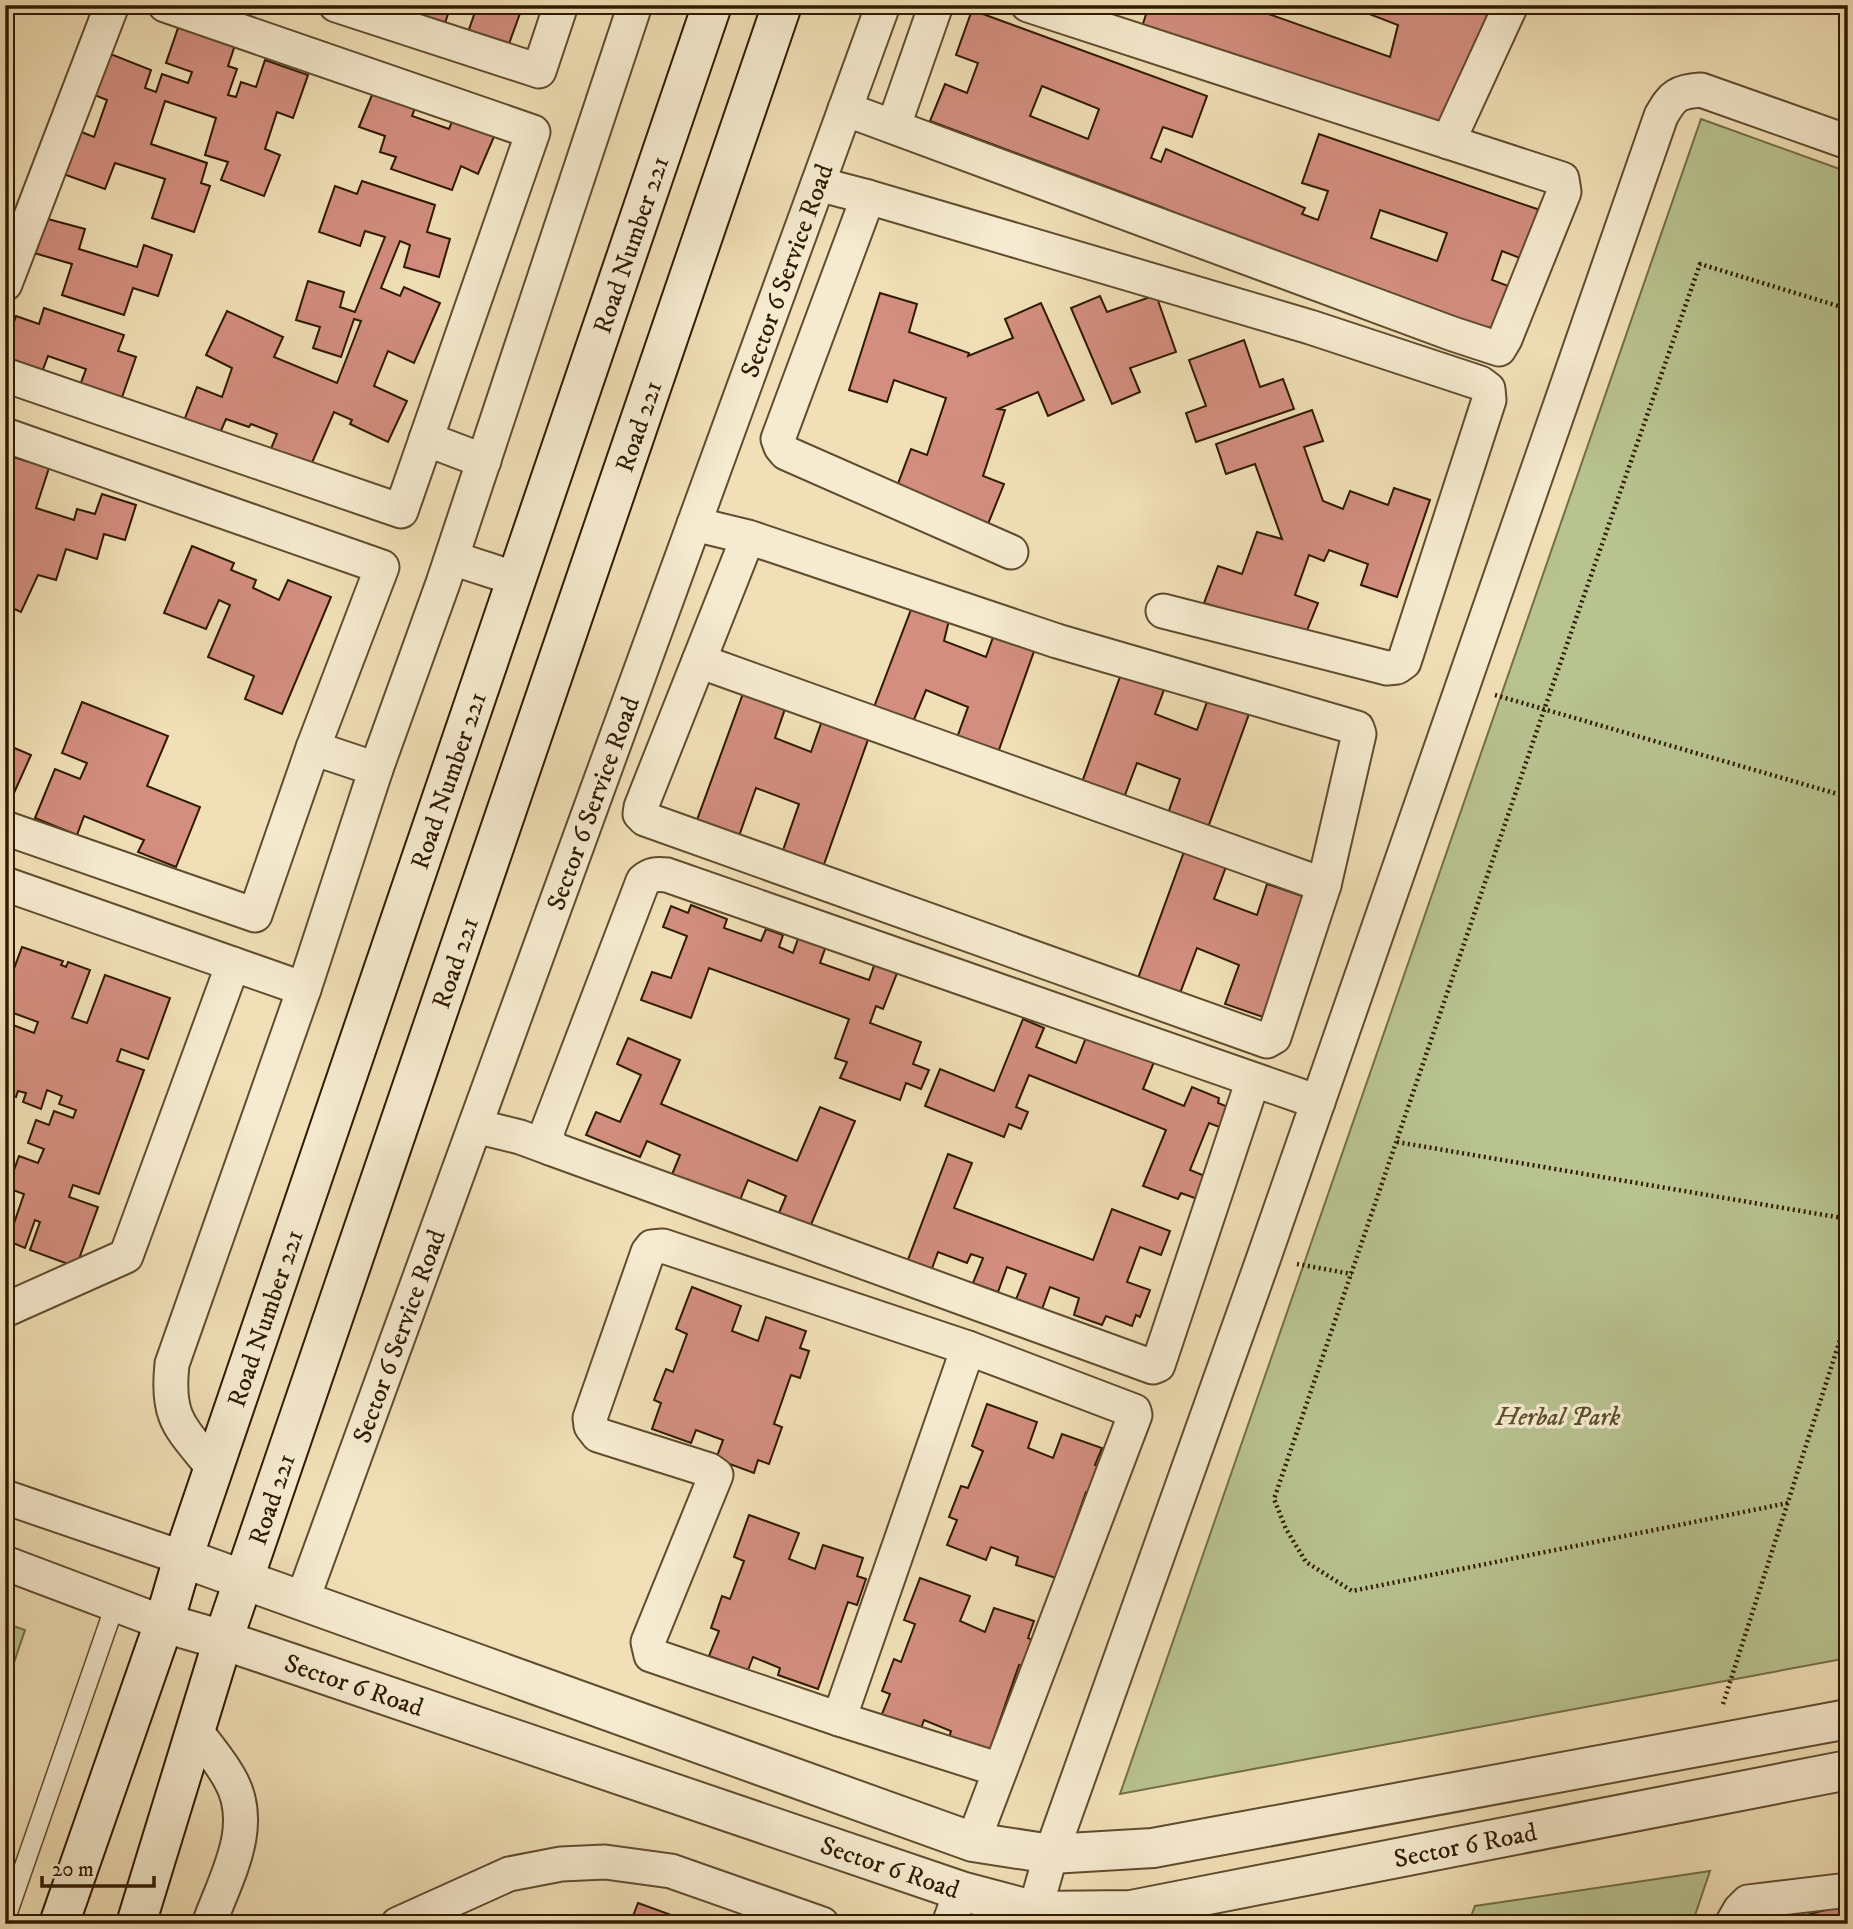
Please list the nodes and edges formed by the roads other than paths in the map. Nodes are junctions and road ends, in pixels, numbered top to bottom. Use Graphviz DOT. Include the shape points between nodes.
graph roads {
  1 [pos="112,5"];
  2 [pos="165,5"];
  3 [pos="336,5"];
  4 [pos="561,5"];
  5 [pos="635,5"];
  6 [pos="712,5"];
  7 [pos="782,5"];
  8 [pos="883,5"];
  9 [pos="936,5"];
  10 [pos="1028,5"];
  11 [pos="1511,5"];
  12 [pos="845,109"];
  13 [pos="894,125"];
  14 [pos="1448,142"];
  15 [pos="1848,142"];
  16 [pos="818,184"];
  17 [pos="868,197"];
  18 [pos="5,284"];
  19 [pos="5,375"];
  20 [pos="5,435"];
  21 [pos="426,439"];
  22 [pos="484,461"];
  23 [pos="694,524"];
  24 [pos="748,537"];
  25 [pos="1010,552"];
  26 [pos="452,558"];
  27 [pos="517,579"];
  28 [pos="1163,611"];
  29 [pos="699,661"];
  30 [pos="313,748"];
  31 [pos="376,769"];
  32 [pos="5,828"];
  33 [pos="5,884"];
  34 [pos="1324,885"];
  35 [pos="233,964"];
  36 [pos="304,989"];
  37 [pos="1253,1080"];
  38 [pos="1318,1102"];
  39 [pos="475,1126"];
  40 [pos="550,1148"];
  41 [pos="5,1310"];
  42 [pos="968,1348"];
  43 [pos="214,1469"];
  44 [pos="5,1497"];
  45 [pos="183,1558"];
  46 [pos="5,1563"];
  47 [pos="245,1579"];
  48 [pos="302,1601"];
  49 [pos="115,1605"];
  50 [pos="164,1623"];
  51 [pos="223,1640"];
  52 [pos="839,1719"];
  53 [pos="1848,1719"];
  54 [pos="195,1730"];
  55 [pos="1000,1769"];
  56 [pos="1848,1770"];
  57 [pos="974,1842"];
  58 [pos="1051,1854"];
  59 [pos="1848,1891"];
  60 [pos="955,1907"];
  61 [pos="1034,1918"];
  62 [pos="5,1921"];
  63 [pos="59,1924"];
  64 [pos="136,1924"];
  65 [pos="209,1924"];
  66 [pos="398,1924"];
  67 [pos="822,1924"];
  68 [pos="1732,1924"];
  1 -- 18 [label="street"];
  2 -- 21 [label="street" via="533,132"];
  3 -- 4 [label="street" via="539,71"];
  5 -- 22 [label="street"];
  6 -- 27 [label="main road, Road Number 221"];
  7 -- 47 [label="main road, Road 221"];
  8 -- 12 [label="street, Sector 6 Service Road"];
  9 -- 13 [label="street"];
  10 -- 14 [label="street"];
  11 -- 14 [label="street"];
  12 -- 13 [label="street"];
  12 -- 16 [label="street, Sector 6 Service Road"];
  13 -- 14 [label="street" via="1499,349 1565,185 1556,176"];
  15 -- 38 [label="street" via="1701,90 1681,92 1661,116"];
  16 -- 17 [label="street"];
  16 -- 23 [label="street, Sector 6 Service Road"];
  17 -- 25 [label="street" via="778,439 780,447"];
  17 -- 28 [label="street" via="1310,327 1488,388 1489,400 1458,497 1404,662 1397,667"];
  19 -- 21 [label="street" via="401,511"];
  20 -- 30 [label="street" via="382,567"];
  21 -- 22 [label="street"];
  22 -- 26 [label="street"];
  23 -- 24 [label="street"];
  23 -- 39 [label="street, Sector 6 Service Road"];
  24 -- 29 [label="street"];
  24 -- 34 [label="street" via="1057,641 1357,728"];
  26 -- 27 [label="street"];
  26 -- 31 [label="street"];
  27 -- 43 [label="main road, Road Number 221"];
  29 -- 34 [label="street"];
  29 -- 34 [label="street" via="640,807 645,819 663,827 1268,1041 1274,1037"];
  30 -- 31 [label="street"];
  30 -- 32 [label="street" via="255,915"];
  31 -- 36 [label="street"];
  33 -- 35 [label="street"];
  35 -- 36 [label="street"];
  35 -- 41 [label="street" via="126,1255"];
  36 -- 43 [label="street" via="172,1364 171,1405 176,1420"];
  37 -- 38 [label="street"];
  37 -- 40 [label="street" via="657,874 643,881 547,1132"];
  37 -- 40 [label="street" via="1158,1364 1153,1367"];
  38 -- 58 [label="street"];
  39 -- 40 [label="street"];
  39 -- 48 [label="street, Sector 6 Service Road"];
  42 -- 52 [label="street"];
  42 -- 52 [label="street" via="663,1246 648,1251 591,1426 598,1435 716,1475 648,1642 651,1655"];
  42 -- 55 [label="street" via="1130,1407 1135,1416"];
  43 -- 45 [label="main road, Road Number 221"];
  44 -- 45 [label="street"];
  45 -- 47 [label="main road, Sector 6 Road"];
  45 -- 50 [label="main road, Road Number 221"];
  46 -- 49 [label="street"];
  47 -- 48 [label="main road, Sector 6 Road"];
  47 -- 51 [label="main road, Road 221"];
  48 -- 57 [label="main road, Sector 6 Road"];
  49 -- 50 [label="street"];
  49 -- 62 [label="lane"];
  50 -- 51 [label="main road, Sector 6 Road"];
  50 -- 63 [label="main road"];
  51 -- 54 [label="main road, Road 221"];
  51 -- 60 [label="main road, Sector 6 Road"];
  52 -- 55 [label="street"];
  53 -- 58 [label="main road, Sector 6 Road" via="1153,1848"];
  54 -- 64 [label="main road, Road 221"];
  54 -- 65 [label="street" via="230,1779 242,1807 241,1835"];
  55 -- 57 [label="street"];
  56 -- 61 [label="main road, Sector 6 Road" via="1131,1910"];
  57 -- 58 [label="main road, Sector 6 Road"];
  58 -- 61 [label="street"];
  59 -- 68 [label="street" via="1748,1902"];
  60 -- 61 [label="main road, Sector 6 Road"];
  66 -- 67 [label="street" via="509,1874 605,1862 671,1871"];
}
